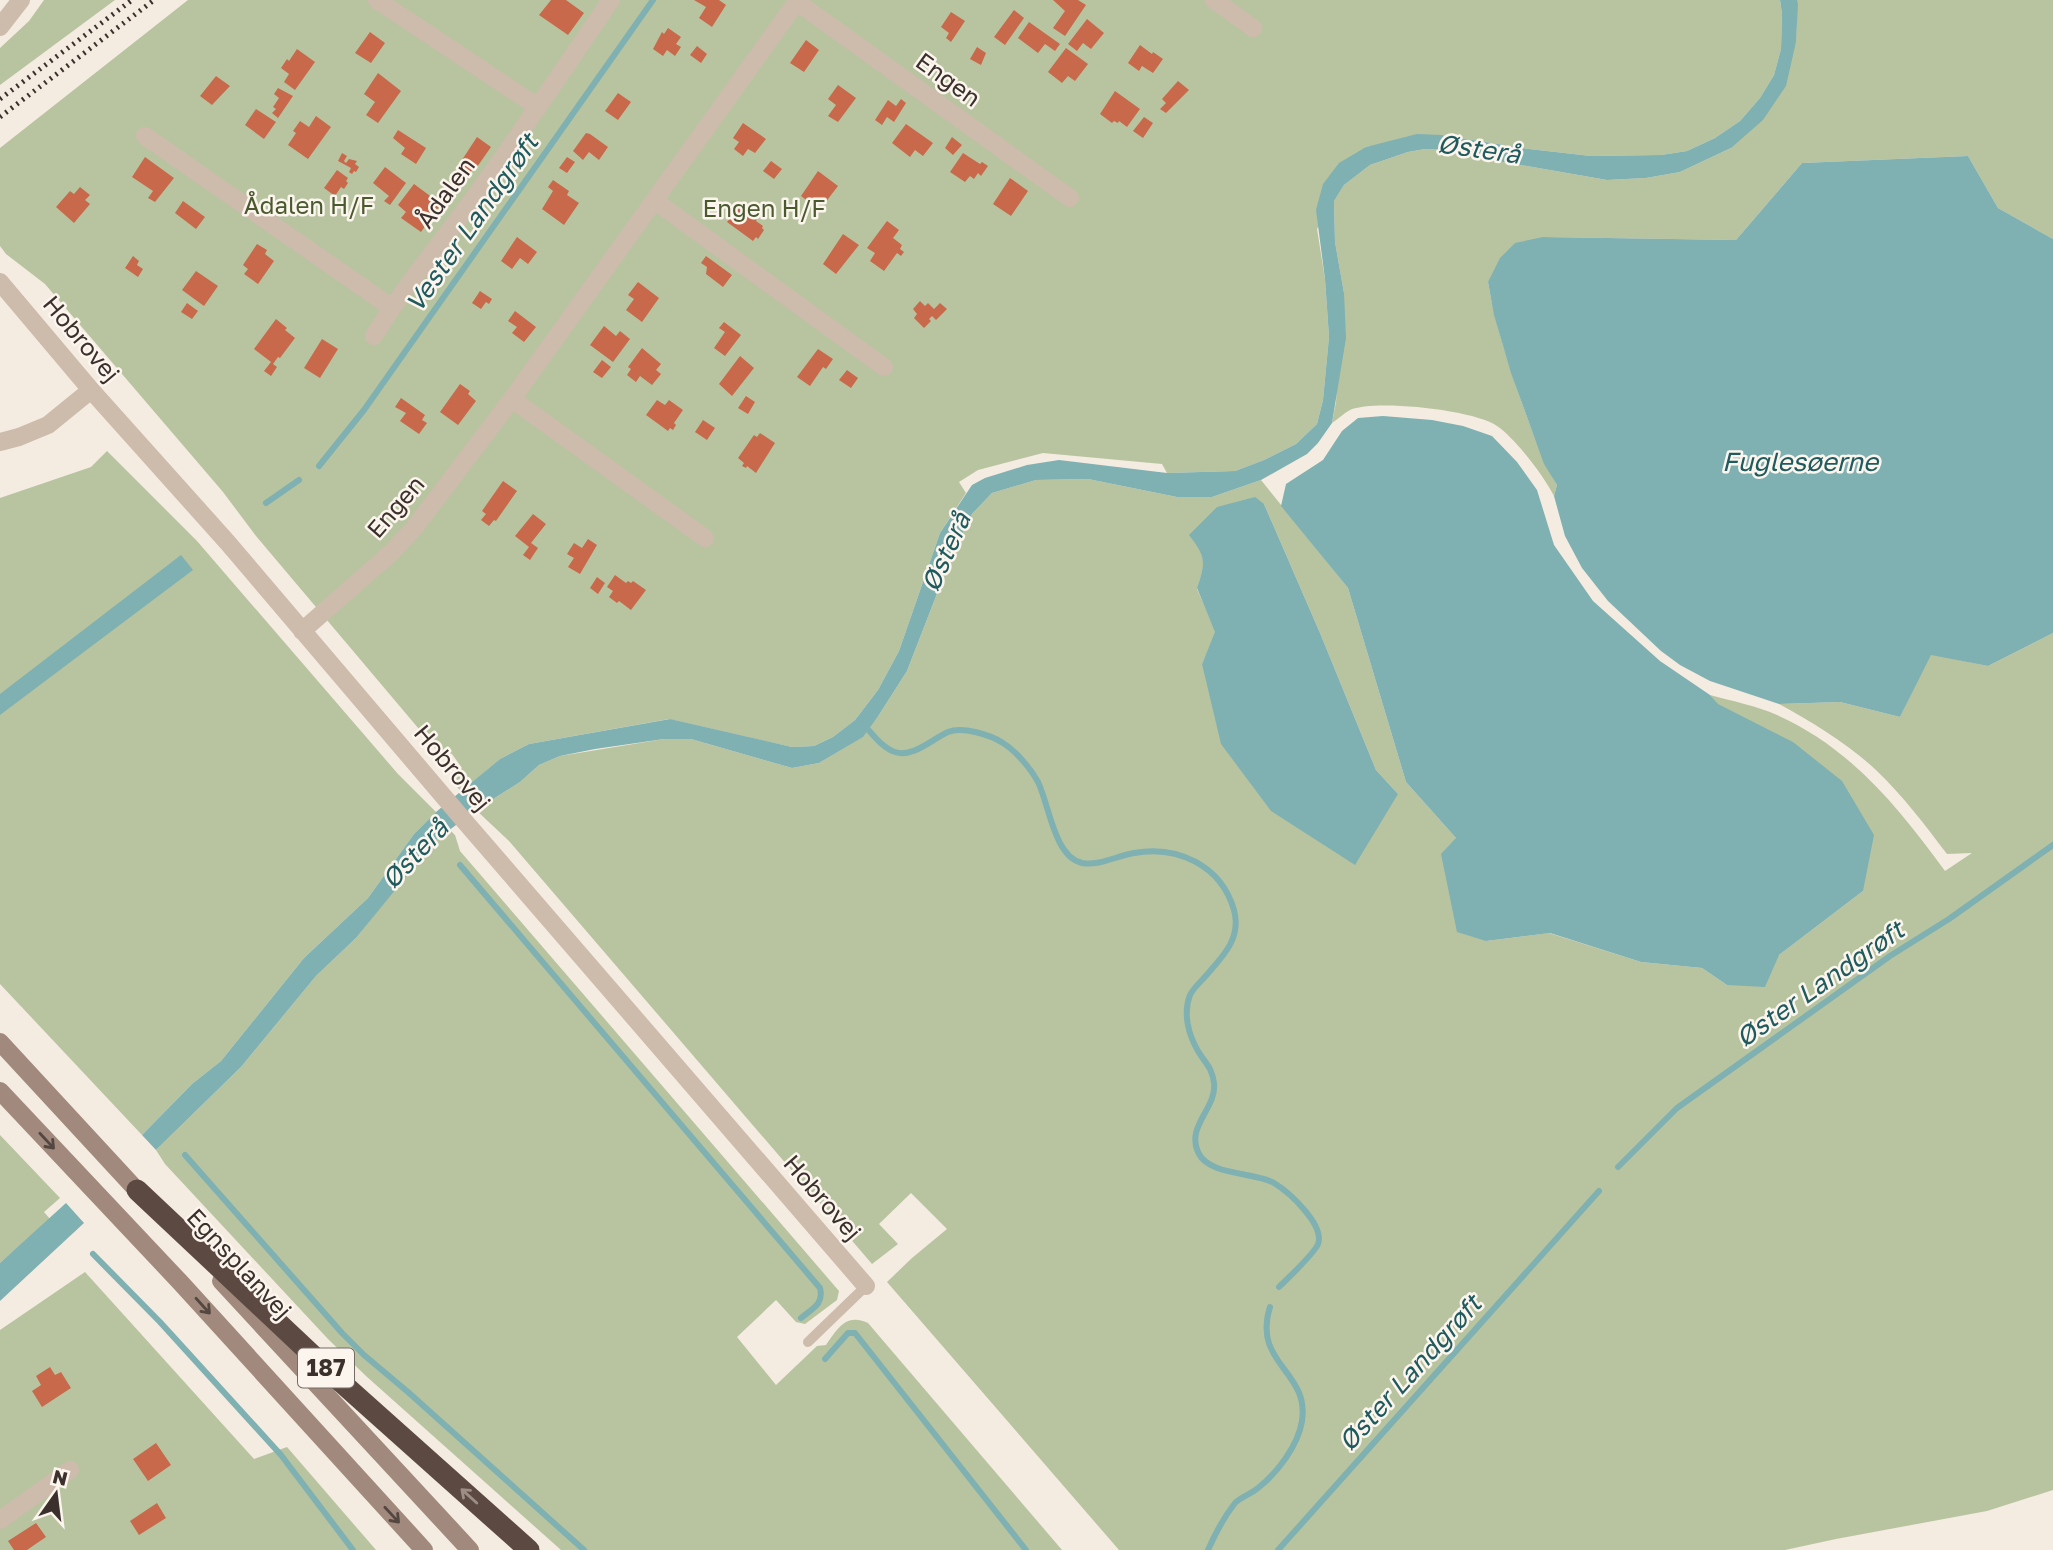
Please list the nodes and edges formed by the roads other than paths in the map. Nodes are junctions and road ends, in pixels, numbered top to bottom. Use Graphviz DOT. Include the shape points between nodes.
graph roads {
  1 [pos="21,0"];
  2 [pos="377,0"];
  3 [pos="611,0"];
  4 [pos="1214,0"];
  5 [pos="798,1"];
  6 [pos="0,27"];
  7 [pos="1253,28"];
  8 [pos="538,107"];
  9 [pos="145,136"];
  10 [pos="1070,198"];
  11 [pos="655,201"];
  12 [pos="0,282"];
  13 [pos="391,307"];
  14 [pos="374,336"];
  15 [pos="884,367"];
  16 [pos="91,390"];
  17 [pos="512,399"];
  18 [pos="0,442"];
  19 [pos="705,538"];
  20 [pos="302,631"];
  21 [pos="0,1042"];
  22 [pos="0,1091"];
  23 [pos="137,1190"];
  24 [pos="866,1286"];
  25 [pos="808,1342"];
  26 [pos="70,1470"];
  27 [pos="0,1520"];
  28 [pos="424,1550"];
  29 [pos="470,1550"];
  30 [pos="529,1550"];
  1 -- 6 [label="street"];
  2 -- 8 [label="street"];
  3 -- 8 [label="street, Ådalen"];
  4 -- 7 [label="street"];
  5 -- 10 [label="street, Engen"];
  5 -- 11 [label="street, Engen"];
  8 -- 13 [label="street, Ådalen"];
  9 -- 13 [label="street"];
  11 -- 15 [label="street"];
  11 -- 17 [label="street, Engen"];
  12 -- 16 [label="street, Hobrovej"];
  13 -- 14 [label="street, Ådalen"];
  16 -- 18 [label="street" via="48,425"];
  16 -- 20 [label="street, Hobrovej"];
  17 -- 19 [label="street"];
  17 -- 20 [label="street, Engen" via="415,527"];
  20 -- 24 [label="street, Hobrovej"];
  21 -- 23 [label="main road, Egnsplanvej"];
  22 -- 28 [label="main road, one-way"];
  23 -- 29 [label="main road, Egnsplanvej"];
  30 -- 23 [label="highway, 187, one-way"];
  24 -- 25 [label="lane"];
  26 -- 27 [label="street"];
}
